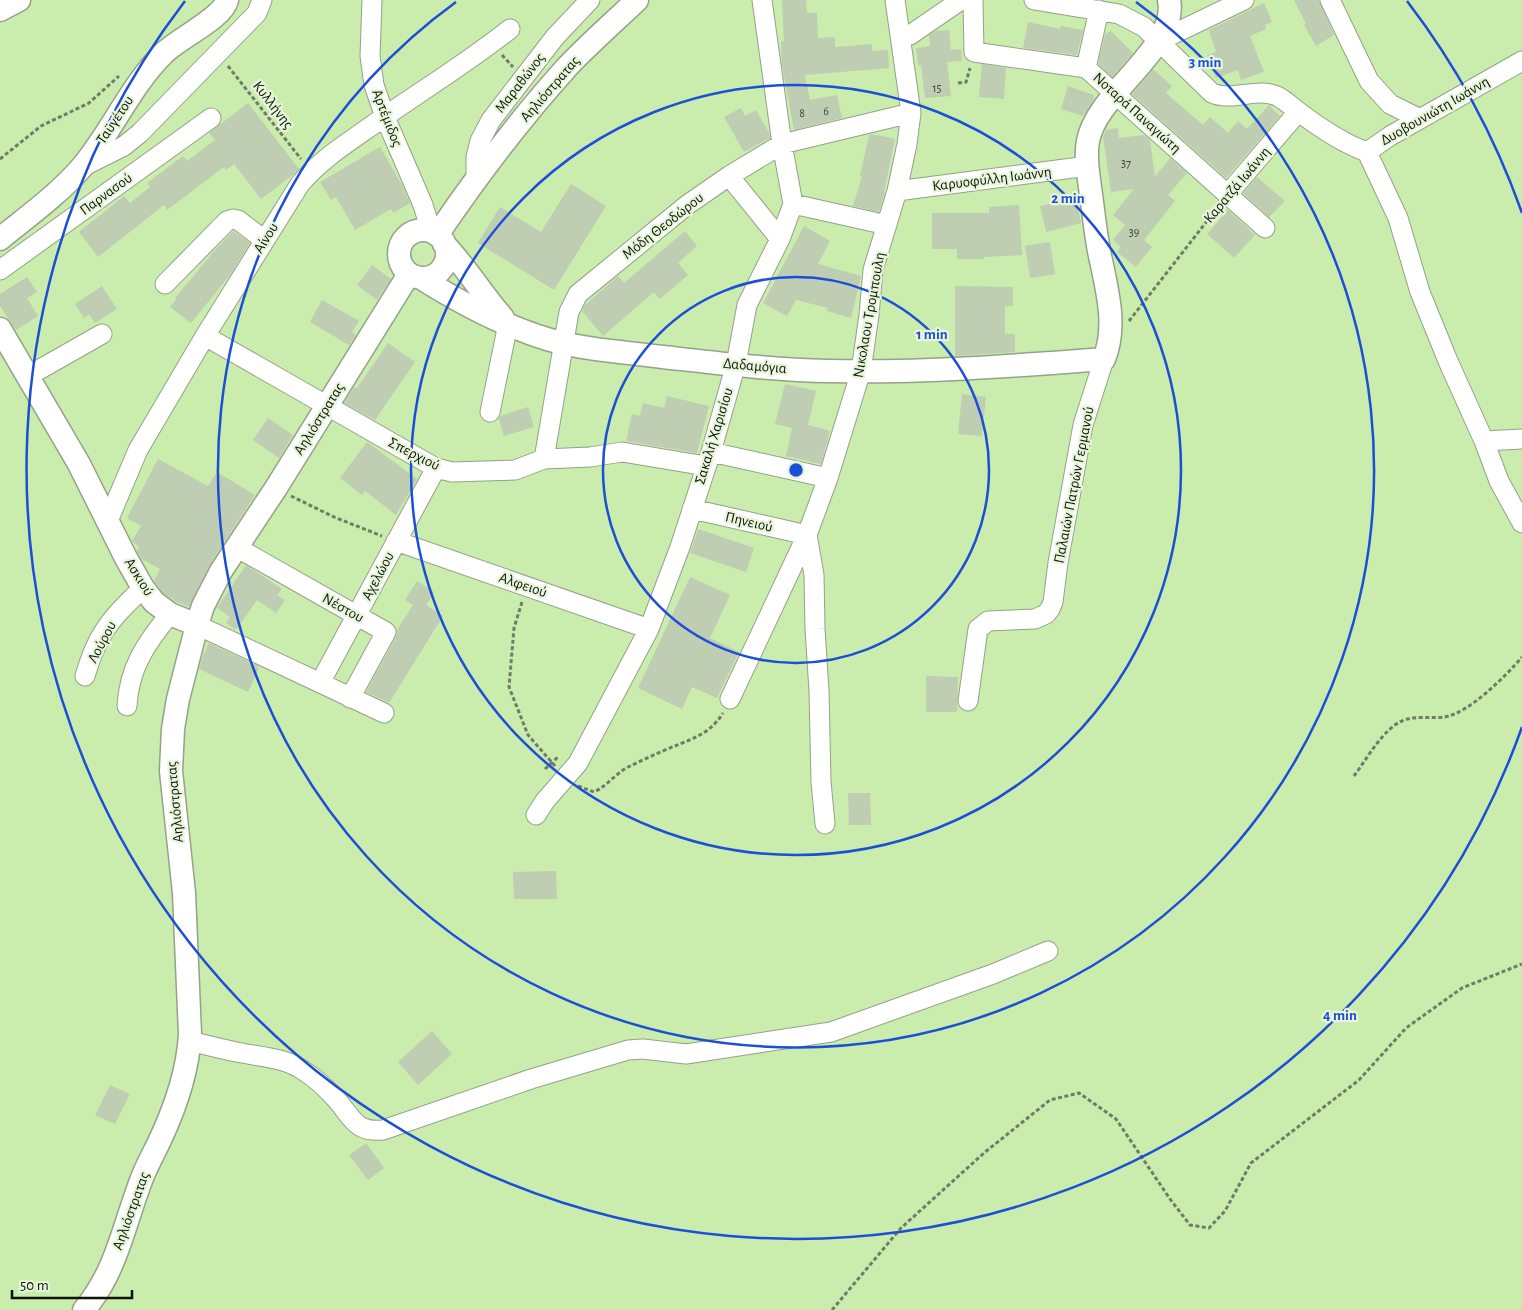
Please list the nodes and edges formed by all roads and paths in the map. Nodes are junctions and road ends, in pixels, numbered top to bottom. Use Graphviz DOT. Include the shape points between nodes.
graph roads {
  1 [pos="19,0"];
  2 [pos="227,0"];
  3 [pos="262,0"];
  4 [pos="372,0"];
  5 [pos="590,0"];
  6 [pos="637,0"];
  7 [pos="762,0"];
  8 [pos="895,0"];
  9 [pos="961,0"];
  10 [pos="973,0"];
  11 [pos="1034,0"];
  12 [pos="1168,0"];
  13 [pos="1244,0"];
  14 [pos="1330,0"];
  15 [pos="0,10"];
  16 [pos="1099,10"];
  17 [pos="510,29"];
  18 [pos="910,35"];
  19 [pos="1159,41"];
  20 [pos="491,44"];
  21 [pos="218,53"];
  22 [pos="1522,61"];
  23 [pos="1086,68"];
  24 [pos="125,71"];
  25 [pos="524,78"];
  26 [pos="1114,93"];
  27 [pos="1298,112"];
  28 [pos="911,113"];
  29 [pos="385,117"];
  30 [pos="211,118"];
  31 [pos="1420,119"];
  32 [pos="782,144"];
  33 [pos="1367,152"];
  34 [pos="0,160"];
  35 [pos="1088,166"];
  36 [pos="82,167"];
  37 [pos="311,172"];
  38 [pos="729,176"];
  39 [pos="476,179"];
  40 [pos="897,191"];
  41 [pos="1227,195"];
  42 [pos="50,199"];
  43 [pos="793,204"];
  44 [pos="65,223"];
  45 [pos="887,225"];
  46 [pos="1265,228"];
  47 [pos="436,237"];
  48 [pos="0,239"];
  49 [pos="780,239"];
  50 [pos="264,240"];
  51 [pos="0,270"];
  52 [pos="415,276"];
  53 [pos="165,284"];
  54 [pos="508,324"];
  55 [pos="0,329"];
  56 [pos="102,334"];
  57 [pos="205,336"];
  58 [pos="564,344"];
  59 [pos="1107,352"];
  60 [pos="736,364"];
  61 [pos="861,371"];
  62 [pos="28,376"];
  63 [pos="327,406"];
  64 [pos="490,412"];
  65 [pos="1522,439"];
  66 [pos="1484,441"];
  67 [pos="544,459"];
  68 [pos="708,459"];
  69 [pos="436,468"];
  70 [pos="828,478"];
  71 [pos="276,488"];
  72 [pos="692,508"];
  73 [pos="108,522"];
  74 [pos="1522,522"];
  75 [pos="807,535"];
  76 [pos="396,542"];
  77 [pos="236,547"];
  78 [pos="526,586"];
  79 [pos="143,588"];
  80 [pos="170,614"];
  81 [pos="356,616"];
  82 [pos="197,625"];
  83 [pos="649,629"];
  84 [pos="1522,657"];
  85 [pos="85,676"];
  86 [pos="320,683"];
  87 [pos="350,698"];
  88 [pos="730,699"];
  89 [pos="968,702"];
  90 [pos="127,706"];
  91 [pos="384,713"];
  92 [pos="566,776"];
  93 [pos="1354,776"];
  94 [pos="536,815"];
  95 [pos="825,824"];
  96 [pos="1048,951"];
  97 [pos="1522,964"];
  98 [pos="189,1041"];
  99 [pos="84,1310"];
  100 [pos="832,1310"];
  1 -- 15 [label="street"];
  2 -- 36 [label="street, Ταϋγέτου" via="226,6 215,16 166,52 151,68"];
  3 -- 21 [label="street" via="257,13"];
  4 -- 29 [label="street, Αρτέμιδος" via="370,56 374,85"];
  5 -- 25 [label="street, Μαραθώνος"];
  6 -- 39 [label="street, Αηλιόστρατας" via="569,66"];
  7 -- 32 [label="street"];
  8 -- 28 [label="street, Νικολαου Τρομπουλη"];
  9 -- 18 [label="street"];
  10 -- 23 [label="street, Νοταρά Παναγιώτη" via="974,52"];
  11 -- 16 [label="street, Δυοβουνιώτη Ιωάννη"];
  12 -- 19 [label="street, Παλαιών Πατρών Γερμανού" via="1168,20"];
  13 -- 19 [label="street"];
  14 -- 31 [label="street" via="1369,81 1390,104"];
  16 -- 19 [label="street, Δυοβουνιώτη Ιωάννη" via="1120,14 1144,27"];
  16 -- 23 [label="street"];
  17 -- 20 [label="street, Αίνου"];
  19 -- 26 [label="street, Παλαιών Πατρών Γερμανού"];
  19 -- 27 [label="street, Δυοβουνιώτη Ιωάννη" via="1212,93 1222,97 1271,94"];
  20 -- 25 [label="path"];
  20 -- 29 [label="street, Αίνου"];
  21 -- 36 [label="street" via="140,133 124,146"];
  21 -- 37 [label="path, Κυλλήνης"];
  22 -- 31 [label="street, Δυοβουνιώτη Ιωάννη"];
  23 -- 26 [label="street, Νοταρά Παναγιώτη"];
  24 -- 34 [label="path" via="89,103 41,126"];
  25 -- 39 [label="street, Μαραθώνος" via="491,120 480,141"];
  26 -- 35 [label="street, Παλαιών Πατρών Γερμανού" via="1089,134"];
  26 -- 41 [label="street, Νοταρά Παναγιώτη"];
  27 -- 33 [label="street, Δυοβουνιώτη Ιωάννη" via="1343,142"];
  27 -- 41 [label="street, Καρατζά Ιωάννη"];
  28 -- 32 [label="street, Μόδη Θεοδώρου"];
  28 -- 40 [label="street, Νικολαου Τρομπουλη"];
  29 -- 37 [label="street, Αίνου"];
  29 -- 47 [label="street, Αρτέμιδος"];
  30 -- 44 [label="street, Παρνασού"];
  31 -- 33 [label="street, Δυοβουνιώτη Ιωάννη"];
  32 -- 38 [label="street, Μόδη Θεοδώρου"];
  32 -- 43 [label="street"];
  33 -- 66 [label="street" via="1398,218 1420,292"];
  35 -- 40 [label="street, Καρυοφύλλη Ιωάννη"];
  35 -- 59 [label="street, Παλαιών Πατρών Γερμανού" via="1099,249 1108,288"];
  36 -- 42 [label="street, Ταϋγέτου"];
  37 -- 50 [label="street, Αίνου"];
  38 -- 49 [label="street"];
  38 -- 58 [label="street, Μόδη Θεοδώρου" via="687,205 578,294 569,312"];
  39 -- 47 [label="street, Αηλιόστρατας"];
  40 -- 45 [label="street, Νικολαου Τρομπουλη"];
  41 -- 46 [label="street, Νοταρά Παναγιώτη"];
  41 -- 59 [label="path, Καρατζά Ιωάννη"];
  42 -- 44 [label="street"];
  42 -- 48 [label="street, Ταϋγέτου"];
  43 -- 45 [label="street"];
  43 -- 49 [label="street, Σακαλή Χαρισίου"];
  44 -- 51 [label="street, Παρνασού"];
  45 -- 61 [label="street, Νικολαου Τρομπουλη" via="873,270"];
  47 -- 52 [label="street" via="446,252 442,268 437,274"];
  47 -- 52 [label="street" via="419,230 404,238 400,245 398,253 403,269"];
  47 -- 54 [label="street" via="460,260"];
  49 -- 60 [label="street, Σακαλή Χαρισίου" via="747,305"];
  50 -- 53 [label="street" via="238,220 227,221"];
  50 -- 57 [label="street, Αίνου"];
  52 -- 54 [label="street, Δαδαμόγια"];
  52 -- 63 [label="street, Αηλιόστρατας"];
  54 -- 58 [label="street, Δαδαμόγια"];
  54 -- 64 [label="street"];
  55 -- 62 [label="street, Ασκιού"];
  56 -- 62 [label="street"];
  57 -- 63 [label="street, Σπερχιού"];
  57 -- 73 [label="street, Αίνου" via="138,450"];
  58 -- 60 [label="street, Δαδαμόγια"];
  58 -- 67 [label="street, Μόδη Θεοδώρου"];
  59 -- 61 [label="street, Δαδαμόγια" via="967,369"];
  59 -- 89 [label="street, Παλαιών Πατρών Γερμανού" via="1082,433 1053,602 1046,614 1035,618 988,621 978,629"];
  60 -- 61 [label="street, Δαδαμόγια"];
  60 -- 68 [label="street, Σακαλή Χαρισίου"];
  61 -- 70 [label="street, Νικολαου Τρομπουλη"];
  62 -- 73 [label="street, Ασκιού"];
  63 -- 69 [label="street, Σπερχιού"];
  63 -- 71 [label="street, Αηλιόστρατας"];
  65 -- 66 [label="street"];
  66 -- 74 [label="street" via="1499,480"];
  67 -- 68 [label="street, Σπερχιού" via="622,452"];
  67 -- 69 [label="street, Σπερχιού" via="515,470 452,472"];
  68 -- 70 [label="street, Σπερχιού"];
  68 -- 72 [label="street, Σακαλή Χαρισίου"];
  69 -- 76 [label="street, Αχελώου"];
  70 -- 75 [label="street, Νικολαου Τρομπουλη"];
  71 -- 76 [label="path" via="334,517"];
  71 -- 77 [label="street, Αηλιόστρατας"];
  72 -- 75 [label="street, Πηνειού"];
  72 -- 83 [label="street, Σακαλή Χαρισίου"];
  73 -- 79 [label="street, Ασκιού"];
  75 -- 88 [label="street, Νικολαου Τρομπουλη"];
  75 -- 95 [label="street" via="814,575"];
  76 -- 78 [label="street, Αλφειού"];
  76 -- 81 [label="street, Αχελώου"];
  77 -- 81 [label="street, Νέστου"];
  77 -- 82 [label="street, Αηλιόστρατας" via="212,587"];
  78 -- 83 [label="street, Αλφειού"];
  78 -- 92 [label="path" via="514,628 510,687 528,735"];
  79 -- 80 [label="street, Ασκιού"];
  79 -- 85 [label="street, Λούρου" via="105,630"];
  80 -- 82 [label="street, Ασκιού"];
  80 -- 90 [label="street" via="131,676"];
  81 -- 86 [label="street, Αχελώου"];
  81 -- 87 [label="street, Νέστου" via="386,632"];
  82 -- 86 [label="street, Ασκιού"];
  82 -- 98 [label="street, Αηλιόστρατας" via="178,698 170,771 184,893"];
  83 -- 92 [label="street, Σακαλή Χαρισίου" via="578,763"];
  84 -- 93 [label="path" via="1484,695 1460,711 1444,718 1402,721 1388,730"];
  86 -- 87 [label="street, Ασκιού"];
  87 -- 91 [label="street, Ασκιού"];
  88 -- 92 [label="path" via="710,730 629,767 604,788 594,792 581,788"];
  92 -- 94 [label="street, Σακαλή Χαρισίου"];
  96 -- 98 [label="street" via="830,1032 686,1054 628,1050 531,1079 383,1130 372,1131 354,1123 336,1099 304,1070 283,1061"];
  97 -- 100 [label="path" via="1462,988 1406,1028 1359,1080 1251,1164 1225,1211 1209,1228 1190,1225 1116,1119 1079,1093 1050,1100 984,1154 901,1228"];
  98 -- 99 [label="street, Αηλιόστρατας" via="176,1104 143,1174 106,1279"];
}
